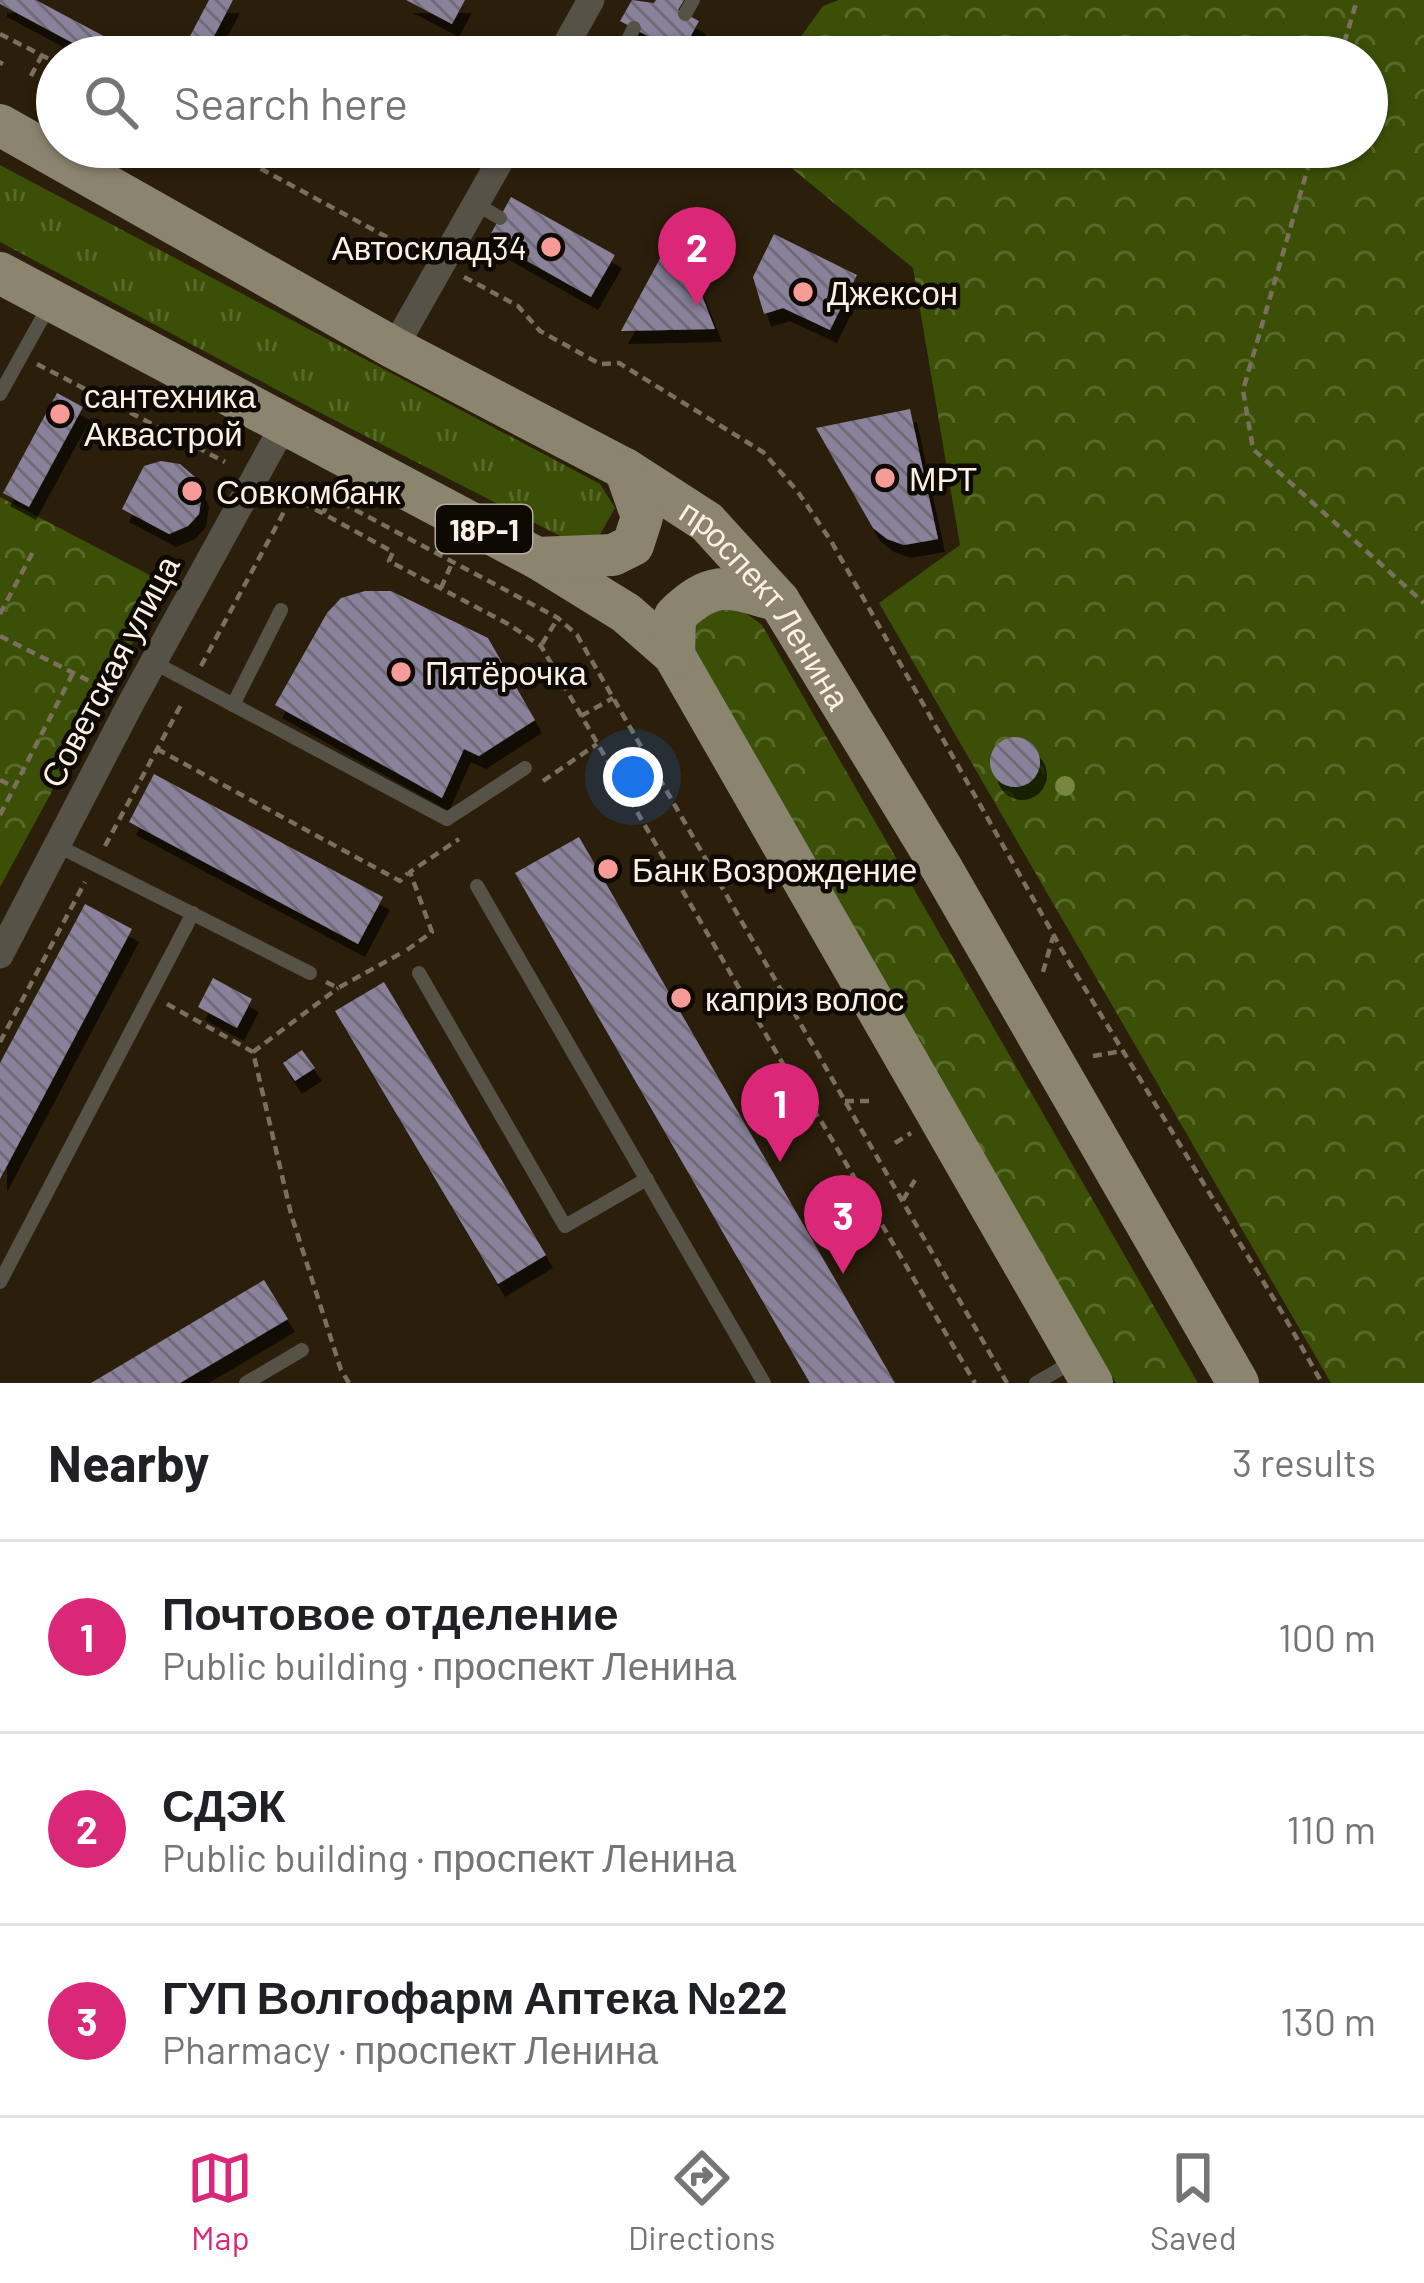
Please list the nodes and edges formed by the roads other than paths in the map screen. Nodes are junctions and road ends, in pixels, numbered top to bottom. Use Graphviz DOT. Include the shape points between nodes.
graph roads {
  1 [pos="591,0"];
  2 [pos="634,28"];
  3 [pos="571,36"];
  4 [pos="630,36"];
  5 [pos="0,125"];
  6 [pos="36,145"];
  7 [pos="76,168"];
  8 [pos="501,168"];
  9 [pos="0,272"];
  10 [pos="53,300"];
  11 [pos="394,347"];
  12 [pos="0,394"];
  13 [pos="285,423"];
  14 [pos="626,469"];
  15 [pos="537,558"];
  16 [pos="779,601"];
  17 [pos="280,610"];
  18 [pos="674,655"];
  19 [pos="153,662"];
  20 [pos="233,705"];
  21 [pos="525,768"];
  22 [pos="58,846"];
  23 [pos="477,886"];
  24 [pos="193,913"];
  25 [pos="0,955"];
  26 [pos="310,973"];
  27 [pos="419,973"];
  28 [pos="647,1179"];
  29 [pos="0,1282"];
  30 [pos="302,1350"];
  31 [pos="1085,1371"];
  32 [pos="246,1383"];
  33 [pos="764,1383"];
  34 [pos="1036,1383"];
  35 [pos="1238,1383"];
  1 -- 3 [label="street"];
  2 -- 4 [label="lane"];
  5 -- 6 [label="main road, проспект Ленина"];
  7 -- 11 [label="main road, проспект Ленина"];
  8 -- 11 [label="street" via="488,211 441,265"];
  9 -- 10 [label="main road, 18Р-1"];
  10 -- 12 [label="lane"];
  10 -- 13 [label="main road, 18Р-1"];
  11 -- 14 [label="main road, проспект Ленина"];
  13 -- 15 [label="main road, 18Р-1"];
  13 -- 19 [label="street, Советская улица"];
  14 -- 15 [label="main road" via="642,517 633,544 613,555"];
  14 -- 16 [label="main road, проспект Ленина" via="707,522"];
  15 -- 18 [label="main road, 18Р-1"];
  16 -- 18 [label="main road" via="724,587 695,596 675,616"];
  16 -- 35 [label="main road, проспект Ленина"];
  17 -- 20 [label="lane"];
  18 -- 31 [label="main road, 18Р-1"];
  19 -- 20 [label="lane"];
  19 -- 22 [label="street, Советская улица"];
  20 -- 21 [label="lane" via="447,819"];
  22 -- 24 [label="lane"];
  22 -- 25 [label="street, Советская улица"];
  23 -- 28 [label="lane"];
  24 -- 26 [label="lane"];
  24 -- 29 [label="lane"];
  27 -- 28 [label="lane" via="565,1226"];
  28 -- 33 [label="lane"];
  30 -- 32 [label="lane"];
  31 -- 34 [label="lane"];
}
